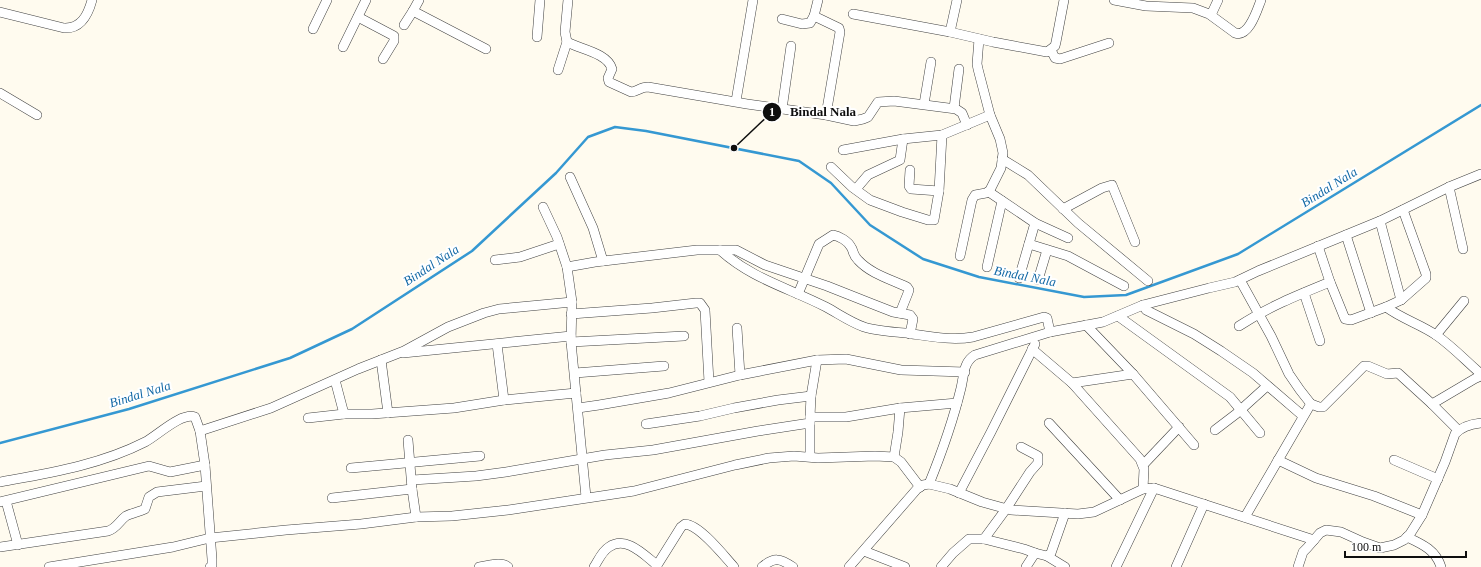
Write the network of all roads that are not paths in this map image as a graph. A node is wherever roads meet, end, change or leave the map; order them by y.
1 (92, 0) edge
2 (327, 0) edge
3 (366, 0) edge
4 (419, 0) edge
5 (540, 0) edge
6 (568, 0) edge
7 (753, 0) edge
8 (818, 0) edge
9 (957, 0) edge
10 (1064, 0) edge
11 (1114, 0) edge
12 (1218, 0) edge
13 (1261, 0) edge
14 (413, 11) junction
15 (0, 12) edge
16 (853, 14) dead end
17 (1211, 15) junction
18 (814, 16) junction
19 (358, 17) junction
20 (782, 19) dead end
21 (404, 25) dead end
22 (313, 29) dead end
23 (950, 32) junction
24 (537, 36) dead end
25 (979, 39) junction
26 (568, 42) junction
27 (1109, 43) dead end
28 (791, 46) dead end
29 (343, 47) dead end
30 (486, 49) dead end
31 (1051, 50) junction
32 (383, 60) dead end
33 (931, 62) dead end
34 (959, 69) dead end
35 (558, 70) dead end
36 (0, 93) edge
37 (736, 101) junction
38 (924, 104) junction
39 (954, 108) junction
40 (782, 109) junction
41 (37, 115) dead end
42 (826, 115) junction
43 (990, 115) junction
44 (967, 125) junction
45 (942, 135) junction
46 (903, 139) junction
47 (843, 150) dead end
48 (1002, 159) junction
49 (831, 167) dead end
50 (910, 170) dead end
51 (1481, 174) edge
52 (570, 177) dead end
53 (1449, 187) junction
54 (856, 189) junction
55 (939, 191) junction
56 (988, 192) junction
57 (1002, 201) junction
58 (543, 207) dead end
59 (1063, 209) junction
60 (1403, 210) junction
61 (1380, 221) junction
62 (1035, 223) junction
63 (1346, 235) junction
64 (1068, 238) dead end
65 (1135, 242) dead end
66 (559, 244) junction
67 (1029, 244) junction
68 (1318, 246) junction
69 (1463, 249) dead end
70 (720, 250) junction
71 (1047, 250) junction
72 (960, 256) dead end
73 (495, 260) dead end
74 (603, 262) junction
75 (567, 267) junction
76 (987, 267) dead end
77 (805, 278) junction
78 (1019, 278) dead end
79 (1038, 280) dead end
80 (1240, 280) junction
81 (1148, 281) dead end
82 (1330, 282) junction
83 (1124, 286) dead end
84 (1304, 293) junction
85 (798, 294) junction
86 (1401, 300) junction
87 (1464, 301) dead end
88 (572, 302) junction
89 (1143, 306) junction
90 (1386, 307) junction
91 (900, 313) junction
92 (1259, 313) junction
93 (1371, 313) junction
94 (571, 314) junction
95 (1118, 316) junction
96 (1086, 325) junction
97 (1239, 326) dead end
98 (737, 328) dead end
99 (1050, 332) junction
100 (910, 334) junction
101 (1436, 335) junction
102 (684, 336) dead end
103 (1039, 336) junction
104 (571, 339) junction
105 (1320, 341) dead end
106 (497, 344) junction
107 (1032, 349) junction
108 (396, 354) junction
109 (381, 360) junction
110 (817, 360) junction
111 (664, 366) dead end
112 (965, 372) junction
113 (575, 373) junction
114 (1133, 374) junction
115 (740, 375) junction
116 (1481, 375) edge
117 (335, 380) junction
118 (709, 382) junction
119 (1072, 383) junction
120 (1267, 386) junction
121 (576, 393) junction
122 (811, 396) junction
123 (504, 400) junction
124 (957, 403) junction
125 (1311, 404) junction
126 (1432, 404) junction
127 (578, 408) junction
128 (900, 408) junction
129 (1241, 409) junction
130 (388, 413) junction
131 (344, 414) junction
132 (1303, 416) junction
133 (308, 418) dead end
134 (810, 420) junction
135 (1049, 423) dead end
136 (1481, 423) edge
137 (646, 424) dead end
138 (1179, 427) junction
139 (1215, 430) dead end
140 (1458, 430) junction
141 (200, 431) junction
142 (1260, 433) dead end
143 (408, 440) dead end
144 (1194, 445) dead end
145 (1021, 447) dead end
146 (480, 456) dead end
147 (810, 456) junction
148 (894, 457) junction
149 (583, 459) junction
150 (1278, 460) junction
151 (1394, 460) dead end
152 (410, 462) junction
153 (1143, 464) junction
154 (205, 465) junction
155 (351, 468) dead end
156 (1438, 479) junction
157 (0, 482) edge
158 (929, 484) junction
159 (412, 485) junction
160 (206, 486) junction
161 (920, 487) junction
162 (1143, 488) junction
163 (1154, 488) junction
164 (959, 493) junction
165 (586, 497) junction
166 (332, 498) dead end
167 (1120, 500) junction
168 (3, 502) edge
169 (1204, 504) junction
170 (1006, 509) junction
171 (1065, 513) junction
172 (1422, 515) junction
173 (1245, 516) junction
174 (416, 517) junction
175 (1407, 537) junction
176 (210, 538) junction
177 (984, 540) junction
178 (1314, 540) junction
179 (18, 545) junction
180 (0, 547) edge
181 (864, 551) junction
182 (1035, 553) junction
183 (1048, 556) junction
184 (86, 564) edge
185 (657, 566) edge
186 (49, 567) edge
187 (210, 567) edge
188 (479, 567) edge
189 (508, 567) edge
190 (594, 567) edge
191 (734, 567) edge
192 (762, 567) edge
193 (793, 567) edge
194 (849, 567) edge
195 (906, 567) edge
196 (941, 567) edge
197 (1026, 567) edge
198 (1065, 567) edge
199 (1116, 567) edge
200 (1176, 567) edge
201 (1298, 567) edge
202 (1441, 567) edge

1 - 15 street
2 - 22 street
3 - 19 street
4 - 14 street
5 - 24 street
6 - 26 street
7 - 37 street
8 - 18 street
9 - 23 street
10 - 31 street
11 - 17 street
12 - 17 street
13 - 17 street
14 - 21 street
14 - 30 street
16 - 23 street
18 - 20 street
18 - 42 street
19 - 29 street
19 - 32 street
23 - 25 street
25 - 31 street
25 - 43 street
26 - 35 street
26 - 37 street
27 - 31 street
28 - 40 street
33 - 38 street
34 - 39 street
36 - 41 street
37 - 40 street
38 - 39 street
38 - 42 street
39 - 44 street
40 - 42 street
43 - 44 street
43 - 48 street
44 - 45 street
45 - 46 street
45 - 55 street
46 - 47 street
46 - 54 street
48 - 56 street
48 - 59 street
49 - 54 street
50 - 55 street
51 - 53 street
52 - 74 street
53 - 60 street
53 - 69 street
54 - 55 street
56 - 57 street
56 - 72 street
57 - 62 street
57 - 76 street
58 - 66 street
59 - 65 street
59 - 81 street
60 - 61 street
60 - 86 street
61 - 63 street
61 - 86 street
62 - 64 street
62 - 67 street
63 - 68 street
63 - 93 street
66 - 73 street
66 - 75 street
67 - 71 street
67 - 78 street
68 - 80 street
68 - 82 street
70 - 74 street
70 - 77 street
70 - 85 street
71 - 79 street
71 - 83 street
74 - 75 street
75 - 88 street
77 - 85 street
77 - 91 street
77 - 91 street
80 - 89 street
80 - 92 street
82 - 84 street
82 - 93 street
84 - 92 street
84 - 105 street
85 - 100 street
86 - 90 street
87 - 101 street
88 - 94 street
88 - 108 street
89 - 95 street
89 - 120 street
90 - 93 street
90 - 101 street
91 - 100 street
92 - 97 street
92 - 125 street
94 - 104 street
94 - 118 street
95 - 96 street
95 - 129 street
96 - 99 street
96 - 114 street
98 - 115 street
99 - 100 street
99 - 103 street
101 - 116 street
102 - 104 street
103 - 107 street
103 - 112 street
104 - 106 street
104 - 113 street
106 - 108 street
106 - 123 street
107 - 119 street
107 - 164 street
108 - 109 street
109 - 117 street
109 - 130 street
110 - 112 street
110 - 115 street
110 - 122 street
111 - 113 street
112 - 124 street
113 - 121 street
114 - 119 street
114 - 138 street
115 - 118 street
116 - 126 street
117 - 131 street
117 - 141 street
118 - 127 street
119 - 153 street
120 - 129 street
120 - 132 street
121 - 123 street
121 - 127 street
122 - 134 street
122 - 137 street
123 - 130 street
124 - 128 street
124 - 158 street
125 - 126 street
125 - 132 street
126 - 140 street
127 - 149 street
128 - 134 street
128 - 148 street
129 - 139 street
129 - 142 street
130 - 131 street
131 - 133 street
132 - 150 street
134 - 147 street
134 - 149 street
135 - 167 street
136 - 140 street
138 - 144 street
138 - 153 street
140 - 156 street
141 - 154 street
141 - 157 street
143 - 152 street
145 - 170 street
146 - 152 street
147 - 148 street
147 - 165 street
148 - 161 street
149 - 159 street
149 - 165 street
150 - 172 street
150 - 173 street
151 - 156 street
152 - 155 street
152 - 159 street
153 - 162 street
154 - 160 street
154 - 168 street
156 - 172 street
158 - 161 street
158 - 164 street
159 - 166 street
159 - 174 street
160 - 176 street
160 - 179 street
161 - 181 street
162 - 163 street
162 - 167 street
163 - 169 street
163 - 199 street
164 - 170 street
165 - 174 street
167 - 171 street
168 - 179 street
169 - 173 street
169 - 200 street
170 - 171 street
170 - 177 street
171 - 183 street
172 - 175 street
173 - 178 street
174 - 176 street
175 - 178 street
175 - 202 street
176 - 184 street
176 - 187 street
177 - 182 street
177 - 196 street
178 - 201 street
179 - 180 street
181 - 194 street
181 - 195 street
182 - 183 street
182 - 197 street
183 - 198 street
184 - 186 street
185 - 190 street
185 - 191 street
188 - 189 street
192 - 193 street

